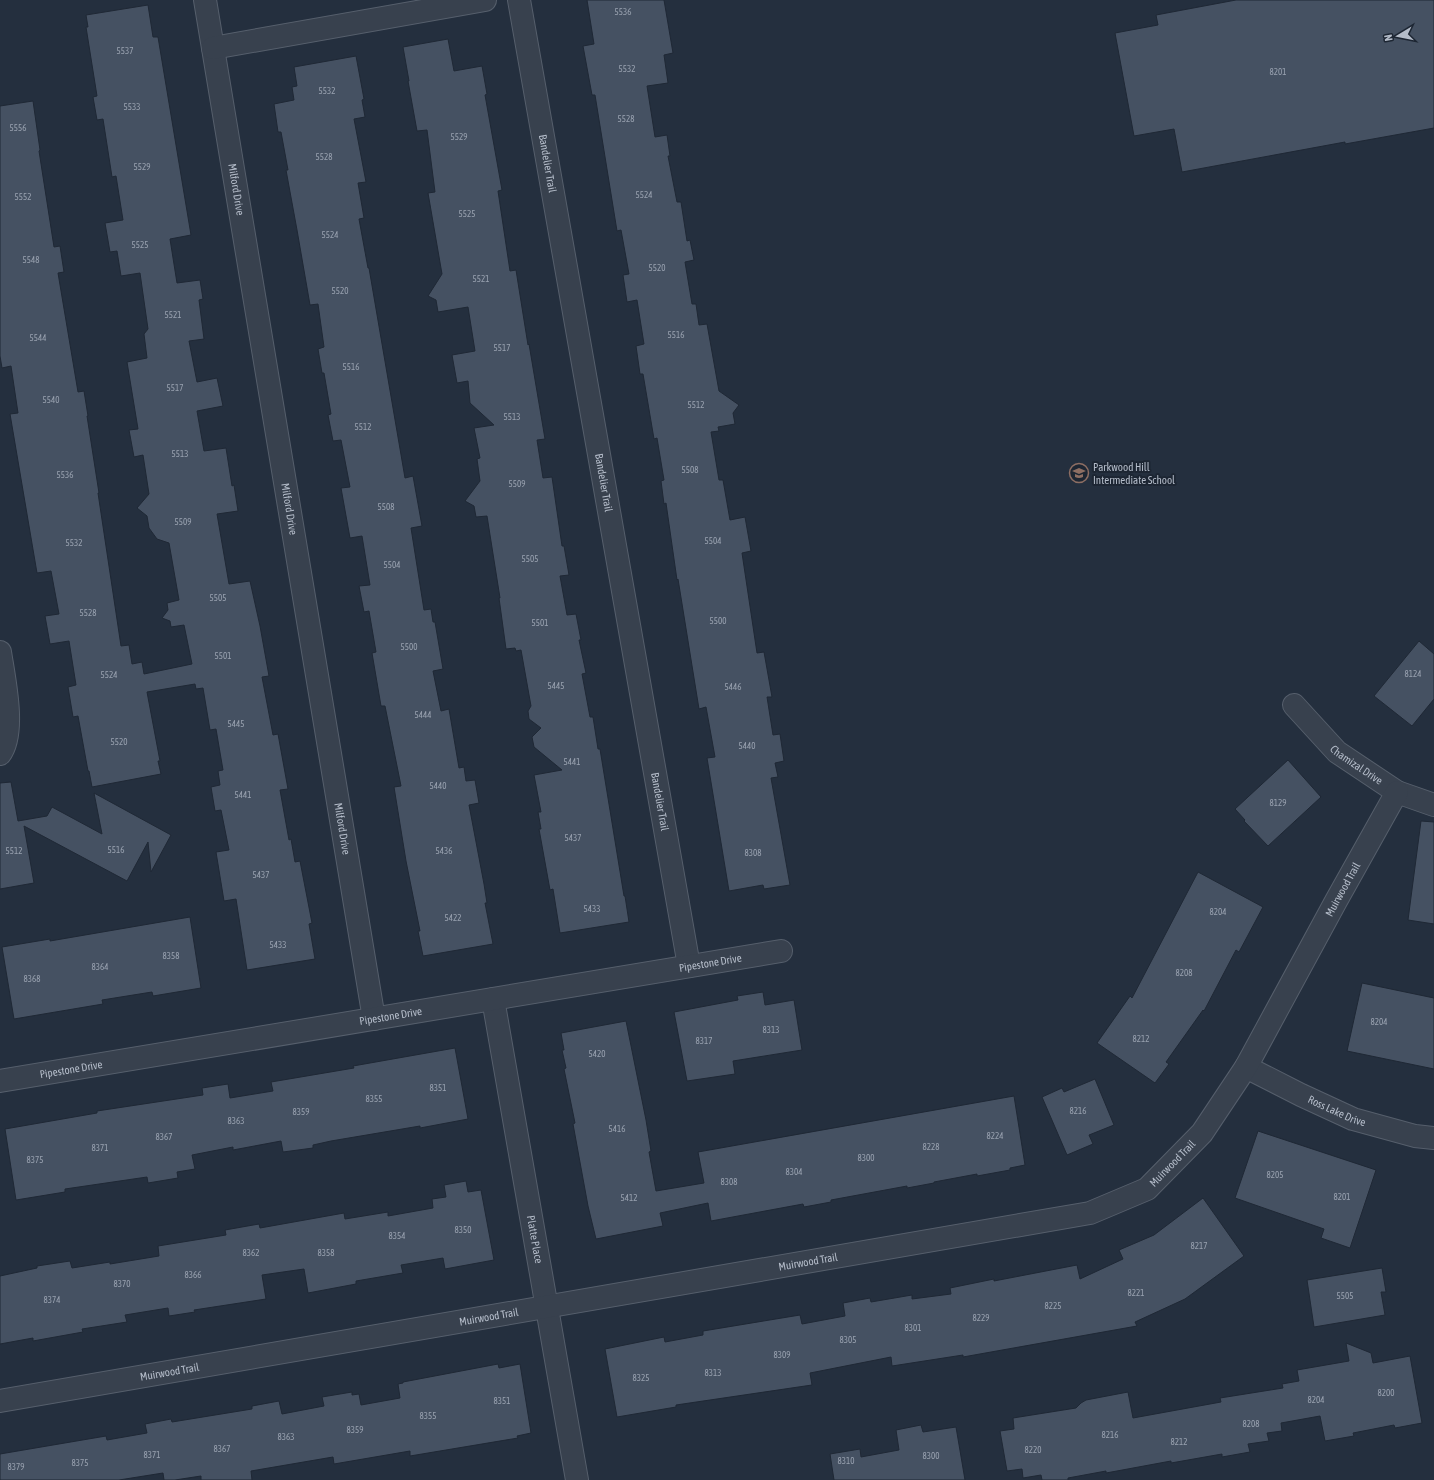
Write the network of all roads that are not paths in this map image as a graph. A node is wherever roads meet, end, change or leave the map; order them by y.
1 (205, 0) edge
2 (485, 0) edge
3 (519, 0) edge
4 (213, 48) junction
5 (0, 652) edge
6 (1294, 705) dead end
7 (0, 754) edge
8 (1397, 792) junction
9 (1434, 805) edge
10 (781, 951) dead end
11 (689, 966) junction
12 (493, 999) junction
13 (374, 1019) junction
14 (1246, 1067) junction
15 (0, 1081) edge
16 (1434, 1138) edge
17 (546, 1306) junction
18 (0, 1401) edge
19 (577, 1480) edge

1 - 4 street, Milford Drive
2 - 4 street
3 - 11 street, Bandelier Trail
4 - 13 street, Milford Drive
5 - 7 street
6 - 8 street, Chamizal Drive
8 - 9 street, Chamizal Drive
8 - 14 street, Muirwood Trail
10 - 11 street, Pipestone Drive
11 - 12 street, Pipestone Drive
12 - 13 street, Pipestone Drive
12 - 17 street, Platte Place
13 - 15 street, Pipestone Drive
14 - 16 street, Ross Lake Drive
14 - 17 street, Muirwood Trail
17 - 18 street, Muirwood Trail
17 - 19 street, Platte Place

